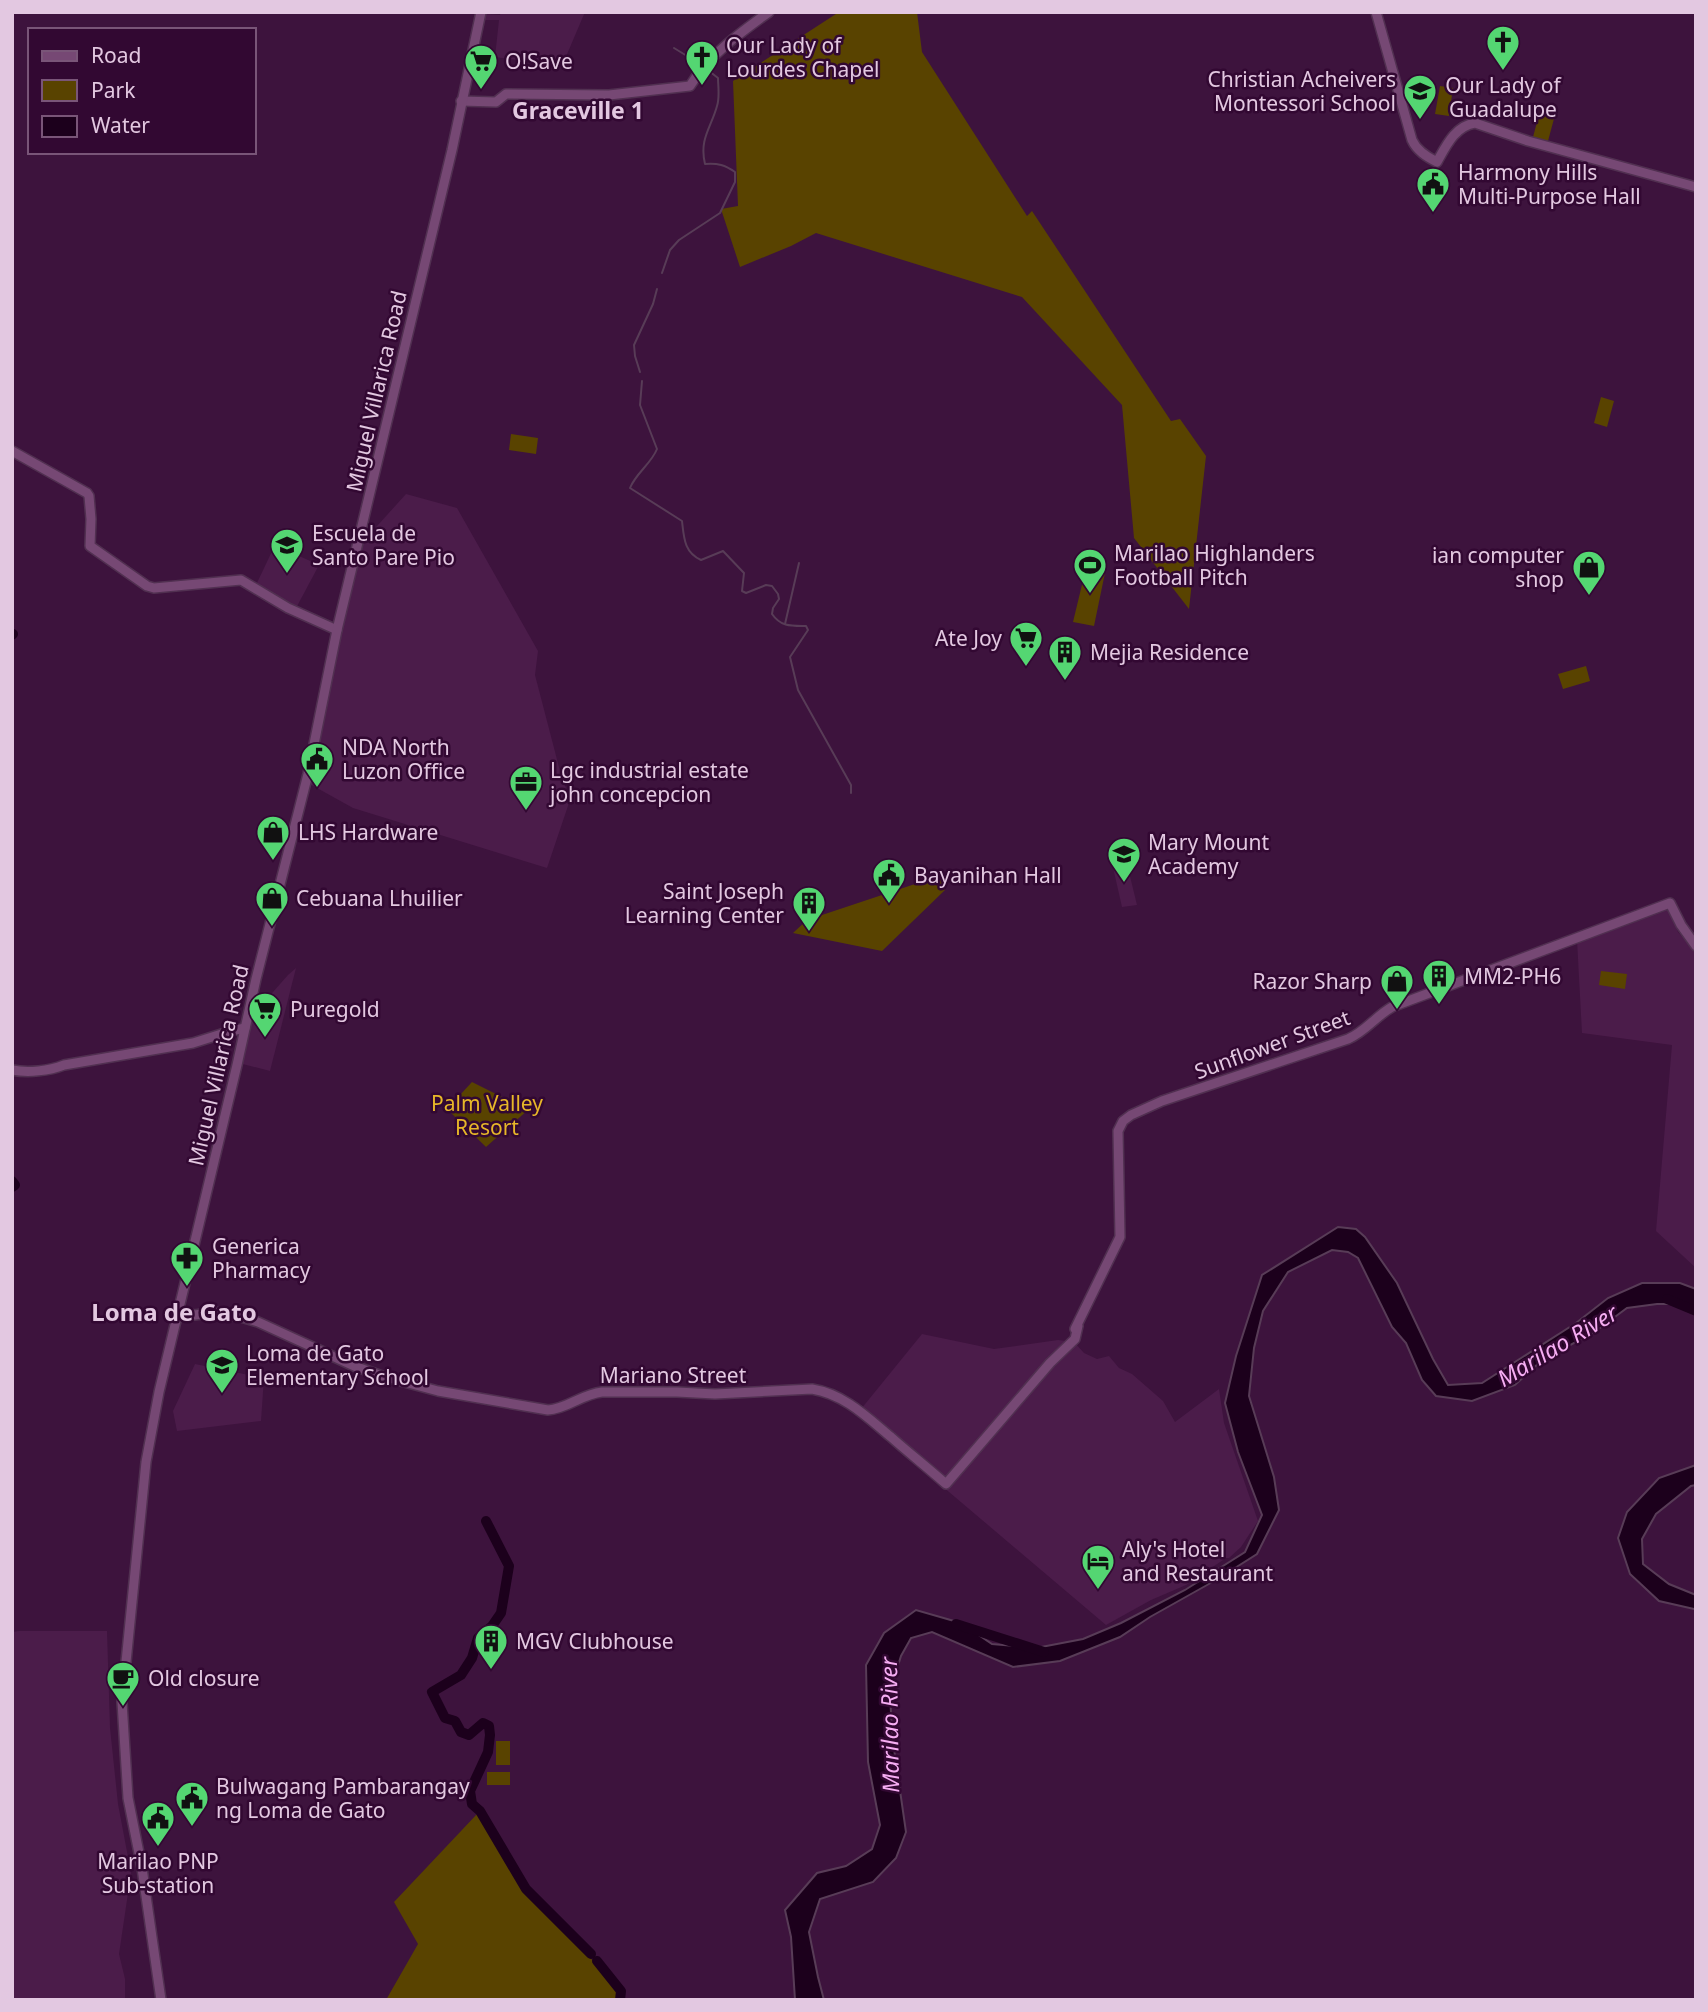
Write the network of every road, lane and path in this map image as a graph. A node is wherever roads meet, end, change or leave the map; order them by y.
1 (481, 12) edge
2 (769, 12) edge
3 (1376, 12) edge
4 (461, 101) junction
5 (1696, 187) edge
6 (12, 451) edge
7 (337, 630) junction
8 (1696, 946) edge
9 (245, 1028) junction
10 (12, 1070) edge
11 (178, 1313) junction
12 (946, 1484) joint
13 (161, 2000) edge

1 - 4 main road, Miguel Villarica Road
2 - 4 main road
3 - 5 main road
4 - 7 main road, Miguel Villarica Road
6 - 7 main road
7 - 9 main road, Miguel Villarica Road
8 - 12 main road, Sunflower Street
9 - 10 main road
9 - 11 main road, Miguel Villarica Road
11 - 12 main road, Mariano Street
11 - 13 main road, Miguel Villarica Road

